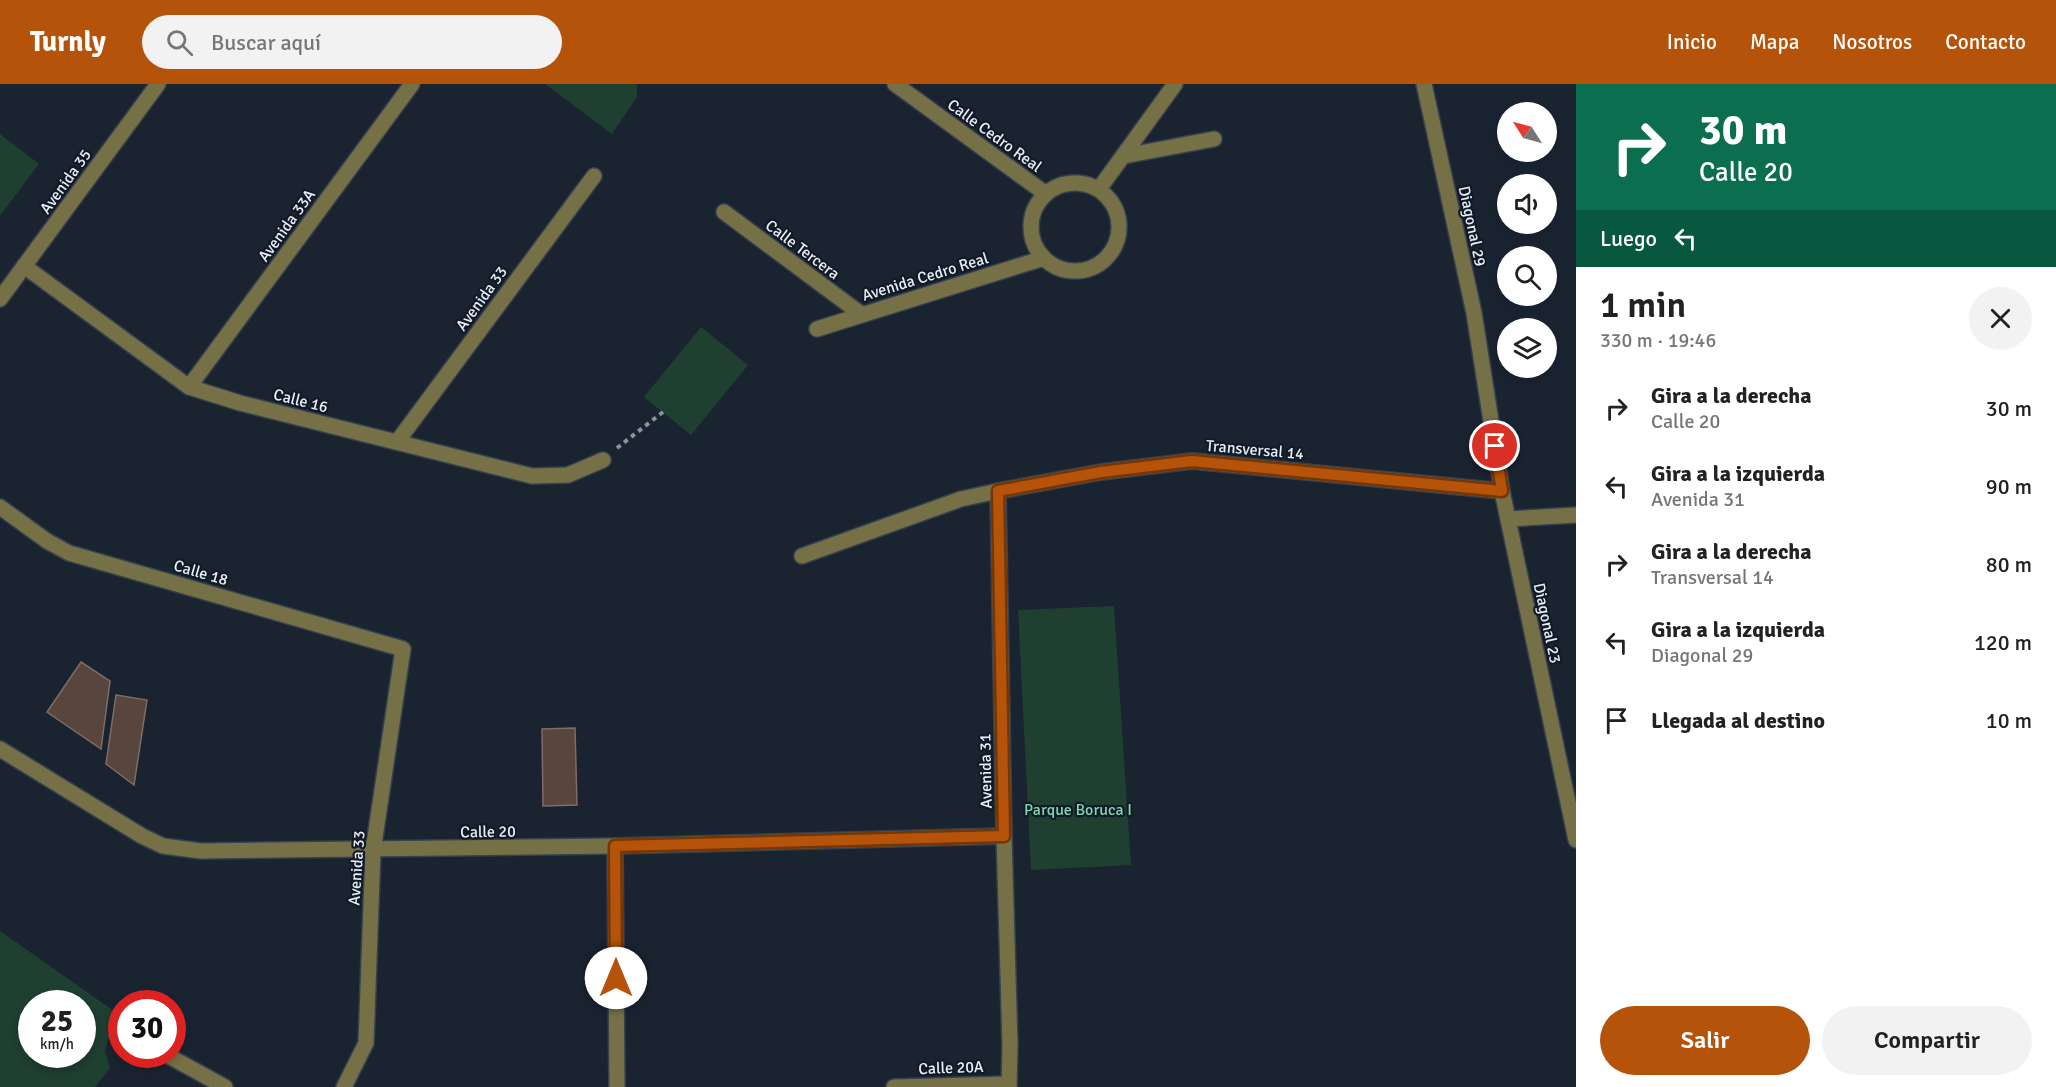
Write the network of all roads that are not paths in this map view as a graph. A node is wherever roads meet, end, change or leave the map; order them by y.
1 (158, 84) edge
2 (412, 84) edge
3 (895, 84) edge
4 (1175, 84) edge
5 (1424, 84) edge
6 (916, 90) edge
7 (1214, 139) dead end
8 (1124, 156) junction
9 (594, 176) dead end
10 (1099, 189) junction
11 (1046, 194) junction
12 (724, 212) dead end
13 (1044, 258) junction
14 (24, 267) junction
15 (0, 299) edge
16 (861, 314) junction
17 (817, 329) dead end
18 (189, 387) junction
19 (398, 442) junction
20 (603, 460) road end
21 (998, 491) junction
22 (1502, 491) junction
23 (0, 507) edge
24 (1576, 515) edge
25 (1508, 519) junction
26 (801, 556) dead end
27 (403, 649) joint
28 (0, 749) edge
29 (1004, 836) junction
30 (1576, 840) edge
31 (615, 846) junction
32 (373, 851) junction
33 (186, 1066) edge
34 (1009, 1085) edge
35 (225, 1087) edge
36 (344, 1087) edge
37 (617, 1087) edge
38 (894, 1087) edge

1 - 14 street, Avenida 35
2 - 18 street, Avenida 33A
3 - 6 street, Calle Cedro Real
4 - 8 street
5 - 22 street, Diagonal 29
6 - 11 street, Calle Cedro Real
7 - 8 street
8 - 10 street
9 - 19 street, Avenida 33
10 - 11 street
10 - 13 street
11 - 13 street
12 - 16 street, Calle Tercera
13 - 16 street, Avenida Cedro Real
14 - 15 street, Avenida 35
14 - 18 street, Calle 16
16 - 17 street, Avenida Cedro Real
18 - 19 street, Calle 16
19 - 20 street, Calle 16
21 - 22 street, Transversal 14
21 - 26 street, Transversal 14
21 - 29 street, Avenida 31
22 - 25 street, Diagonal 29
23 - 27 street, Calle 18
24 - 25 street
25 - 30 street, Diagonal 23
27 - 32 street, Avenida 33
28 - 32 street, Calle 20
29 - 31 street, Calle 20
29 - 34 street, Avenida 31
31 - 32 street, Calle 20
31 - 37 street
32 - 36 street, Avenida 33
33 - 35 street
34 - 38 street, Calle 20A

